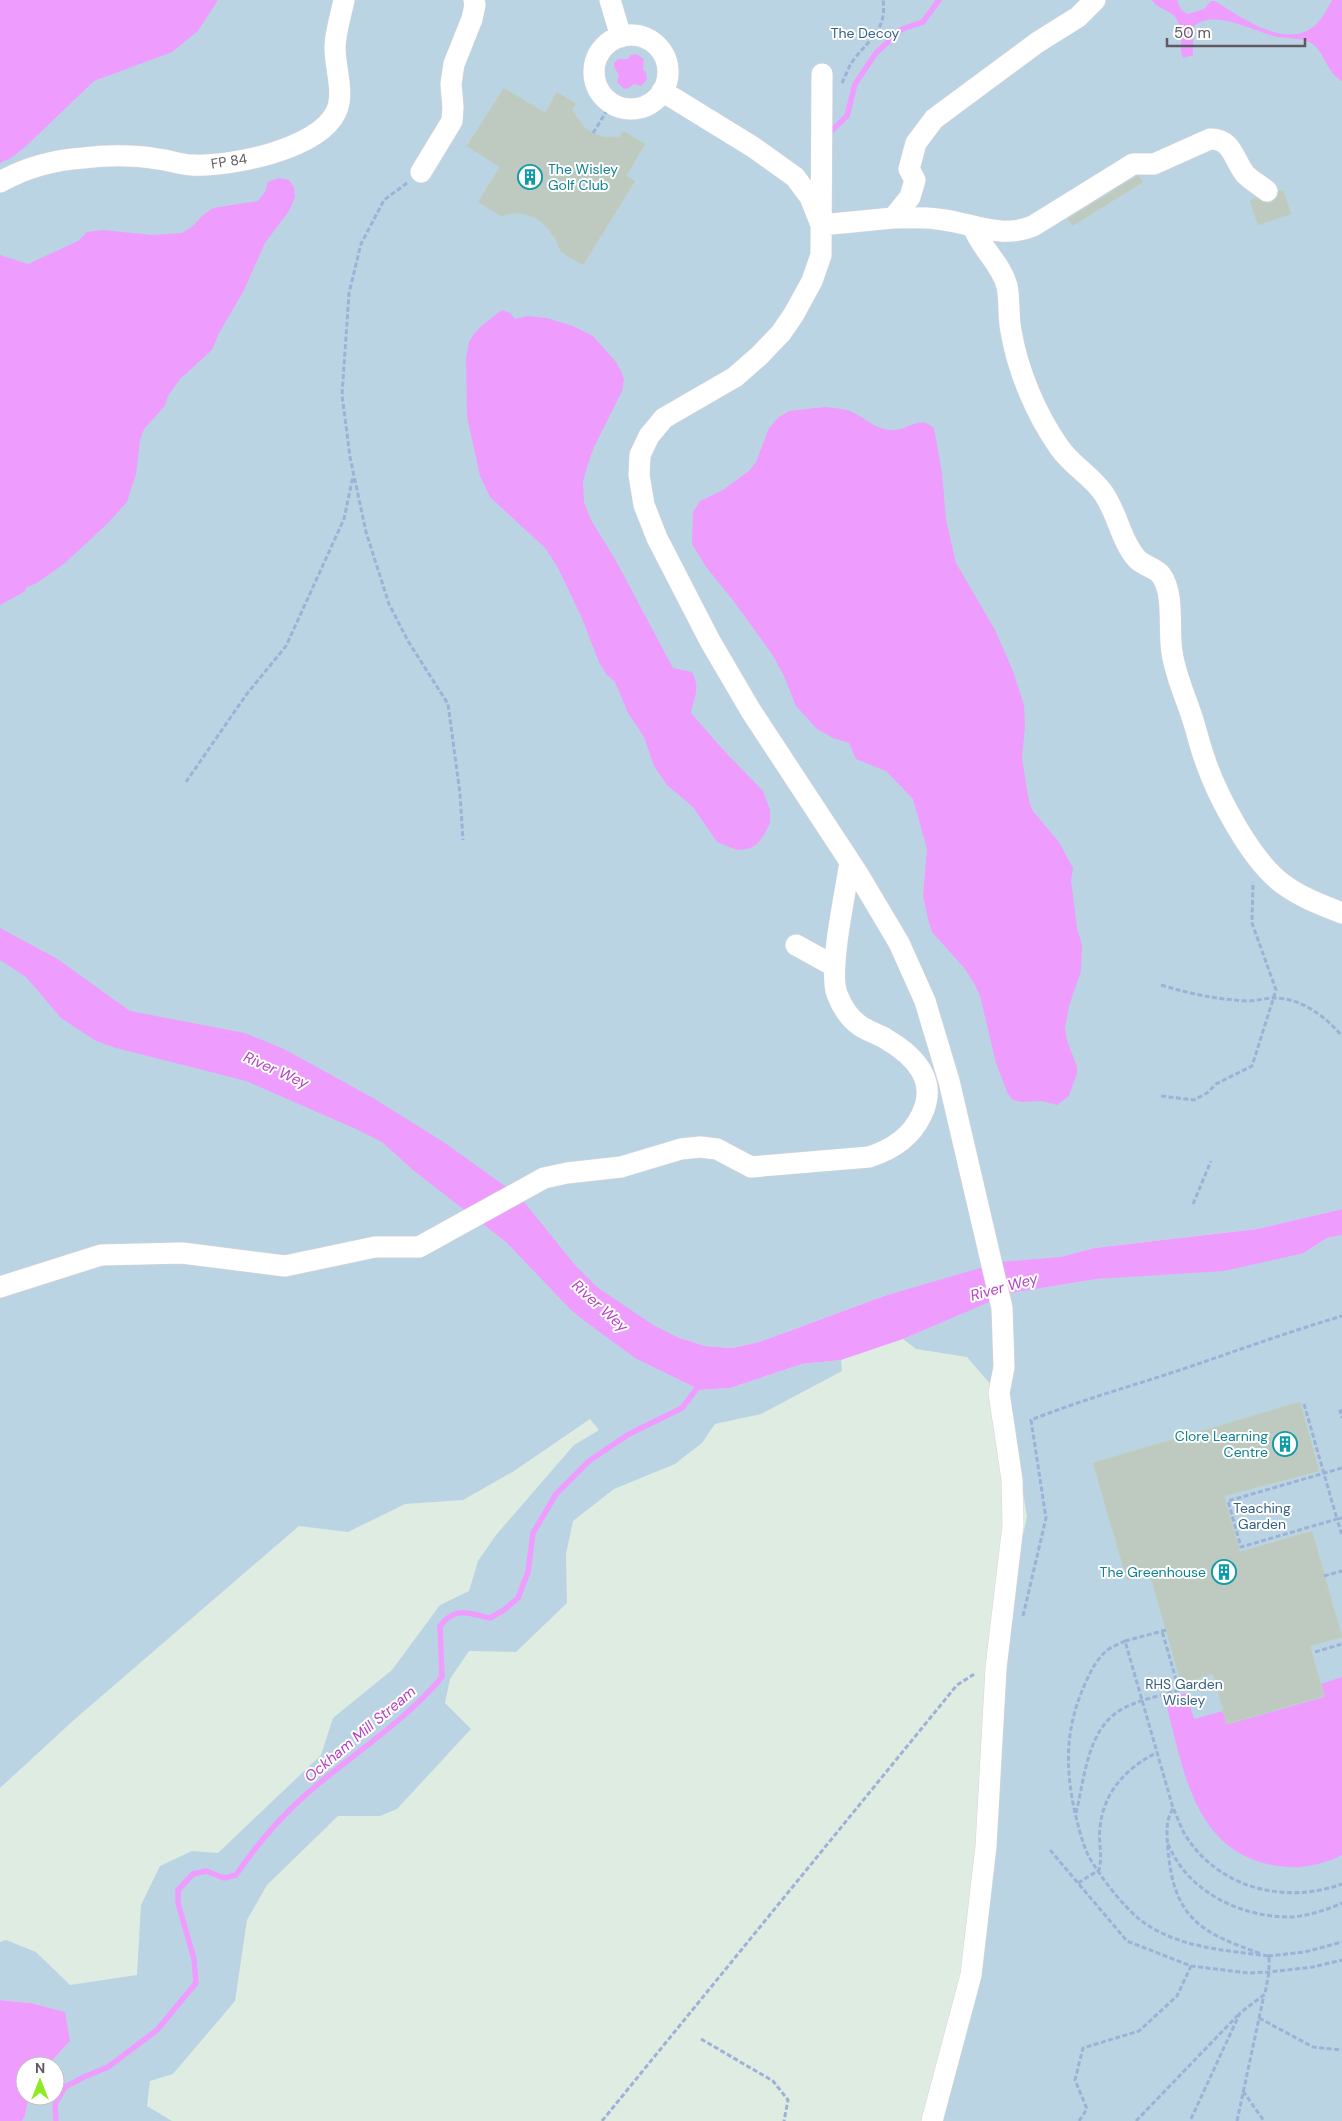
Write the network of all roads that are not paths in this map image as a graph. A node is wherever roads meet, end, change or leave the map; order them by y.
1 (344, 0) edge
2 (474, 0) edge
3 (610, 0) edge
4 (1095, 0) edge
5 (621, 37) junction
6 (822, 74) dead end
7 (662, 91) junction
8 (422, 172) road end
9 (0, 182) edge
10 (1267, 191) dead end
11 (893, 218) junction
12 (822, 225) junction
13 (973, 226) junction
14 (850, 862) junction
15 (1342, 913) edge
16 (796, 945) dead end
17 (834, 966) junction
18 (0, 1287) edge
19 (932, 2121) edge

1 - 9 lane, FP 84
2 - 8 lane
3 - 5 lane
4 - 11 lane
5 - 7 lane
5 - 7 lane
6 - 12 lane
7 - 12 lane
10 - 13 lane
11 - 12 lane
11 - 13 lane
12 - 14 lane
13 - 15 lane
14 - 17 lane
14 - 19 lane
16 - 17 lane
17 - 18 lane

